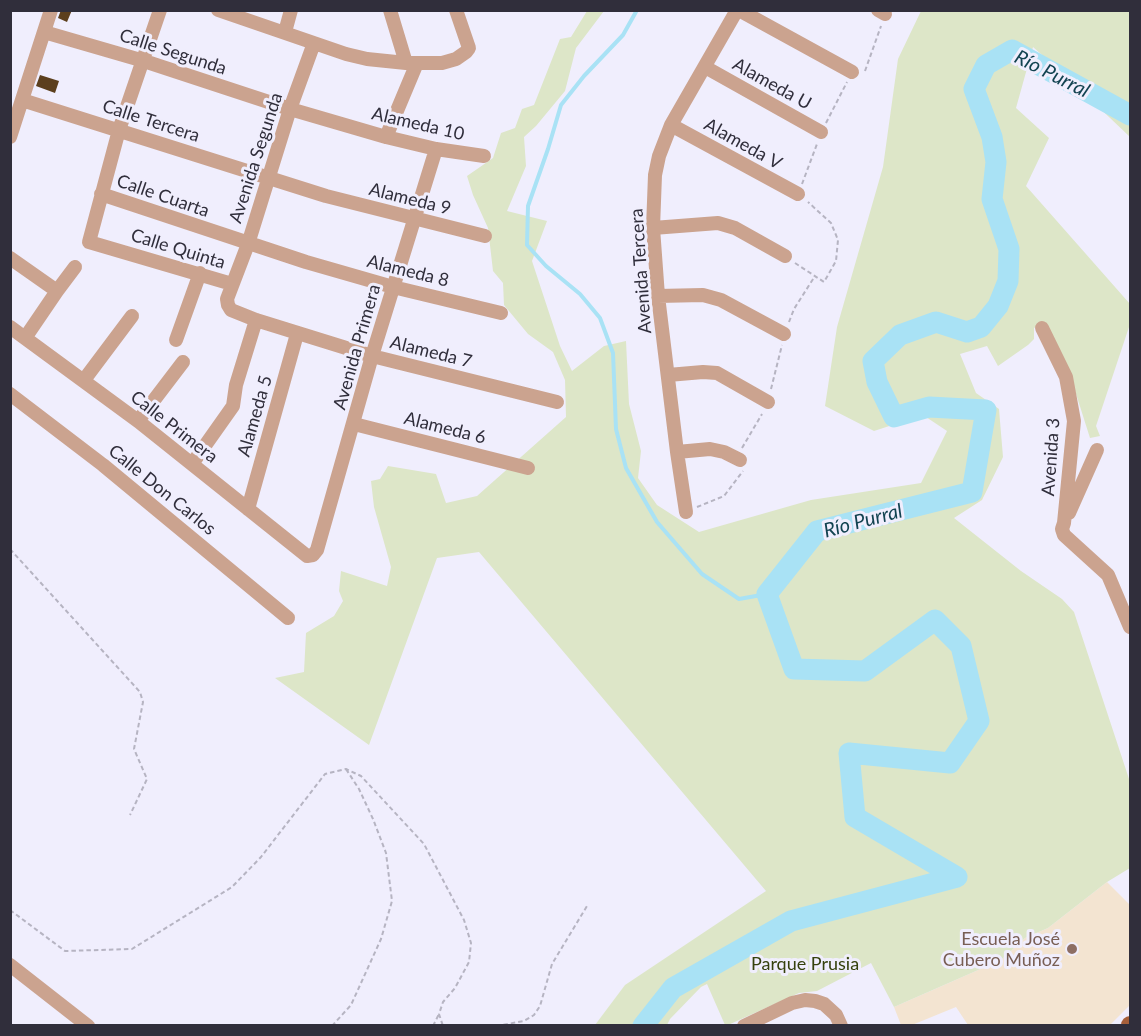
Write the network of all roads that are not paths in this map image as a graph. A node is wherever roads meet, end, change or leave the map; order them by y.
1 (51, 10) edge
2 (160, 10) edge
3 (218, 10) edge
4 (291, 10) edge
5 (390, 10) edge
6 (456, 10) edge
7 (738, 10) edge
8 (44, 32) junction
9 (285, 32) junction
10 (315, 43) junction
11 (144, 61) junction
12 (411, 63) junction
13 (705, 68) junction
14 (852, 72) road end
15 (22, 100) junction
16 (290, 109) junction
17 (345, 125) joint
18 (671, 125) junction
19 (119, 130) junction
20 (821, 132) road end
21 (10, 137) edge
22 (386, 137) junction
23 (436, 149) junction
24 (484, 156) dead end
25 (268, 178) junction
26 (101, 194) junction
27 (798, 194) road end
28 (326, 196) joint
29 (414, 219) junction
30 (653, 228) junction
31 (485, 236) dead end
32 (248, 244) junction
33 (785, 256) road end
34 (10, 258) edge
35 (306, 262) joint
36 (75, 267) dead end
37 (200, 273) junction
38 (232, 284) junction
39 (393, 287) junction
40 (57, 291) junction
41 (658, 296) junction
42 (501, 313) dead end
43 (132, 316) dead end
44 (256, 320) junction
45 (10, 327) edge
46 (1042, 328) dead end
47 (297, 334) junction
48 (784, 334) dead end
49 (25, 338) junction
50 (176, 340) dead end
51 (372, 356) junction
52 (183, 362) dead end
53 (668, 375) junction
54 (84, 380) junction
55 (10, 394) edge
56 (557, 402) dead end
57 (768, 402) dead end
58 (138, 421) junction
59 (354, 424) junction
60 (1097, 450) dead end
61 (677, 452) junction
62 (740, 460) dead end
63 (192, 464) junction
64 (528, 468) dead end
65 (248, 509) junction
66 (686, 512) dead end
67 (1065, 523) junction
68 (313, 555) joint
69 (288, 618) dead end
70 (1131, 627) edge
71 (10, 965) edge
72 (750, 1024) edge
73 (88, 1026) edge
74 (841, 1026) edge

1 - 8 street
2 - 11 street
3 - 9 street
4 - 9 street
5 - 12 street
6 - 12 street
7 - 13 street, Avenida Tercera
7 - 14 street
8 - 11 street, Calle Segunda
8 - 15 street
9 - 10 street
10 - 12 street
10 - 16 street, Avenida Segunda
11 - 16 street, Calle Segunda
11 - 19 street
12 - 22 street
13 - 18 street, Avenida Tercera
13 - 20 street, Alameda U
15 - 19 street, Calle Tercera
15 - 21 street
16 - 17 street, Calle Segunda
16 - 25 street, Avenida Segunda
17 - 22 street, Alameda 10
18 - 27 street, Alameda V
18 - 30 street, Avenida Tercera
19 - 25 street, Calle Tercera
19 - 26 street
22 - 23 street, Alameda 10
23 - 24 street, Alameda 10
23 - 29 street, Avenida Primera
25 - 28 street, Calle Tercera
25 - 32 street, Avenida Segunda
26 - 32 street, Calle Cuarta
26 - 37 street, Calle Quinta
28 - 29 street, Alameda 9
29 - 31 street, Alameda 9
29 - 39 street, Avenida Primera
30 - 33 street
30 - 41 street, Avenida Tercera
32 - 35 street, Calle Cuarta
32 - 38 street, Avenida Segunda
34 - 40 street
35 - 39 street, Alameda 8
36 - 40 street
37 - 38 street, Calle Quinta
37 - 50 street
38 - 44 street, Calle Quinta
39 - 42 street, Alameda 8
39 - 51 street, Avenida Primera
40 - 49 street
41 - 48 street
41 - 53 street, Avenida Tercera
43 - 54 street
44 - 47 street, Calle Quinta
44 - 63 street
45 - 49 street, Calle Primera
46 - 67 street, Avenida 3
47 - 51 street, Alameda 7
47 - 65 street, Alameda 5
49 - 54 street, Calle Primera
51 - 56 street, Alameda 7
51 - 59 street, Avenida Primera
52 - 58 street
53 - 57 street
53 - 61 street, Avenida Tercera
54 - 58 street, Calle Primera
55 - 69 street, Calle Don Carlos
58 - 63 street, Calle Primera
59 - 64 street, Alameda 6
59 - 68 street, Avenida Primera
60 - 67 street
61 - 62 street
61 - 66 street, Avenida Tercera
63 - 65 street, Calle Primera
65 - 68 street, Calle Primera
67 - 70 street
71 - 73 street
72 - 74 street

